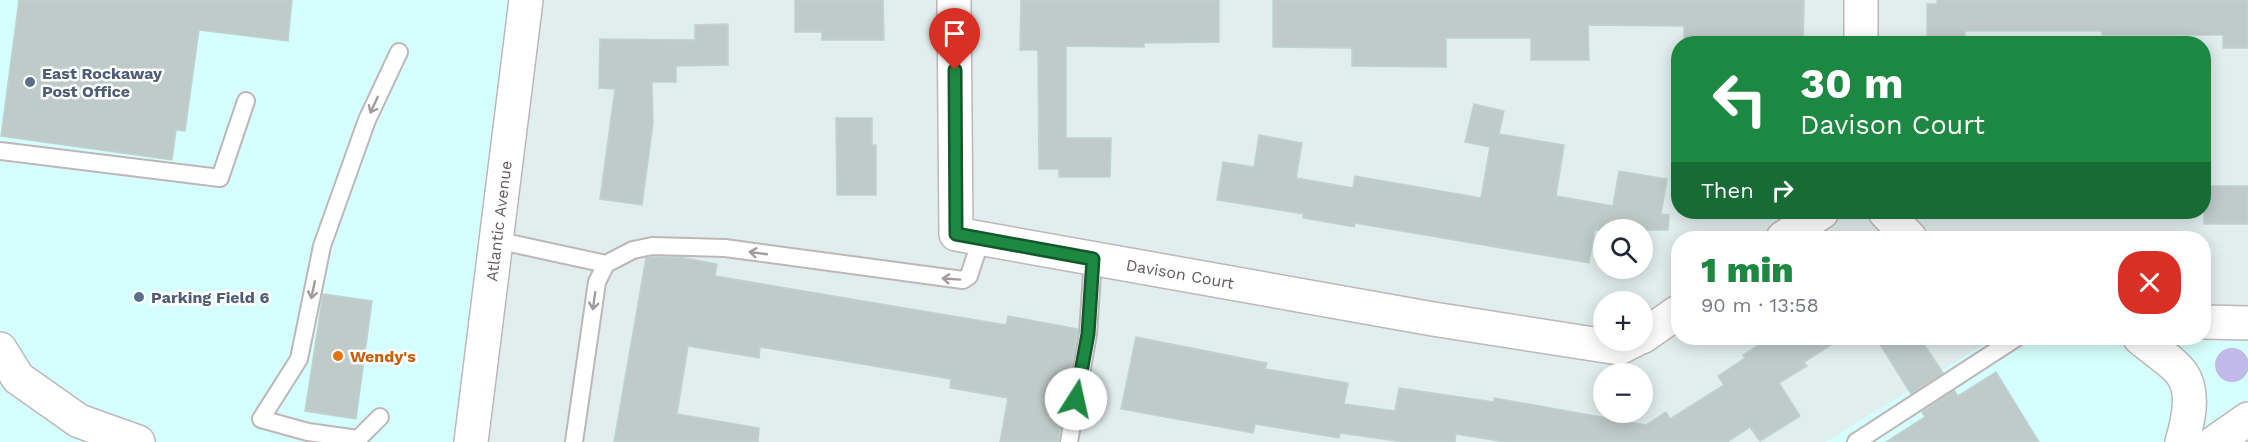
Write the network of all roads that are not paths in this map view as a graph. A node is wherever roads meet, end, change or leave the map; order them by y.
1 (526, 0) edge
2 (954, 0) edge
3 (1861, 0) edge
4 (1861, 36) edge
5 (399, 52) dead end
6 (246, 101) dead end
7 (0, 151) edge
8 (1812, 219) edge
9 (1892, 219) edge
10 (1794, 231) edge
11 (1903, 231) edge
12 (981, 239) junction
13 (496, 240) junction
14 (1093, 259) junction
15 (606, 264) junction
16 (1671, 317) edge
17 (2211, 322) edge
18 (2248, 324) edge
19 (1653, 329) edge
20 (1593, 344) edge
21 (2005, 345) edge
22 (2148, 345) edge
23 (0, 349) edge
24 (380, 417) dead end
25 (2248, 419) edge
26 (138, 442) edge
27 (471, 442) edge
28 (574, 442) edge
29 (1069, 442) edge
30 (1856, 442) edge
31 (2182, 442) edge
32 (2215, 442) edge

1 - 13 street, Atlantic Avenue
2 - 12 street, Davison Court
3 - 4 street
5 -> 24 lane
6 - 7 lane
8 - 10 street
9 - 11 street
12 - 14 street, Davison Court
12 -> 15 lane
13 - 15 lane
13 - 27 street, Atlantic Avenue
14 - 20 street, Davison Court
14 - 29 lane
15 -> 28 lane
16 - 19 street
17 - 18 street
21 - 30 lane
22 - 31 street
23 - 26 street
25 - 32 street

